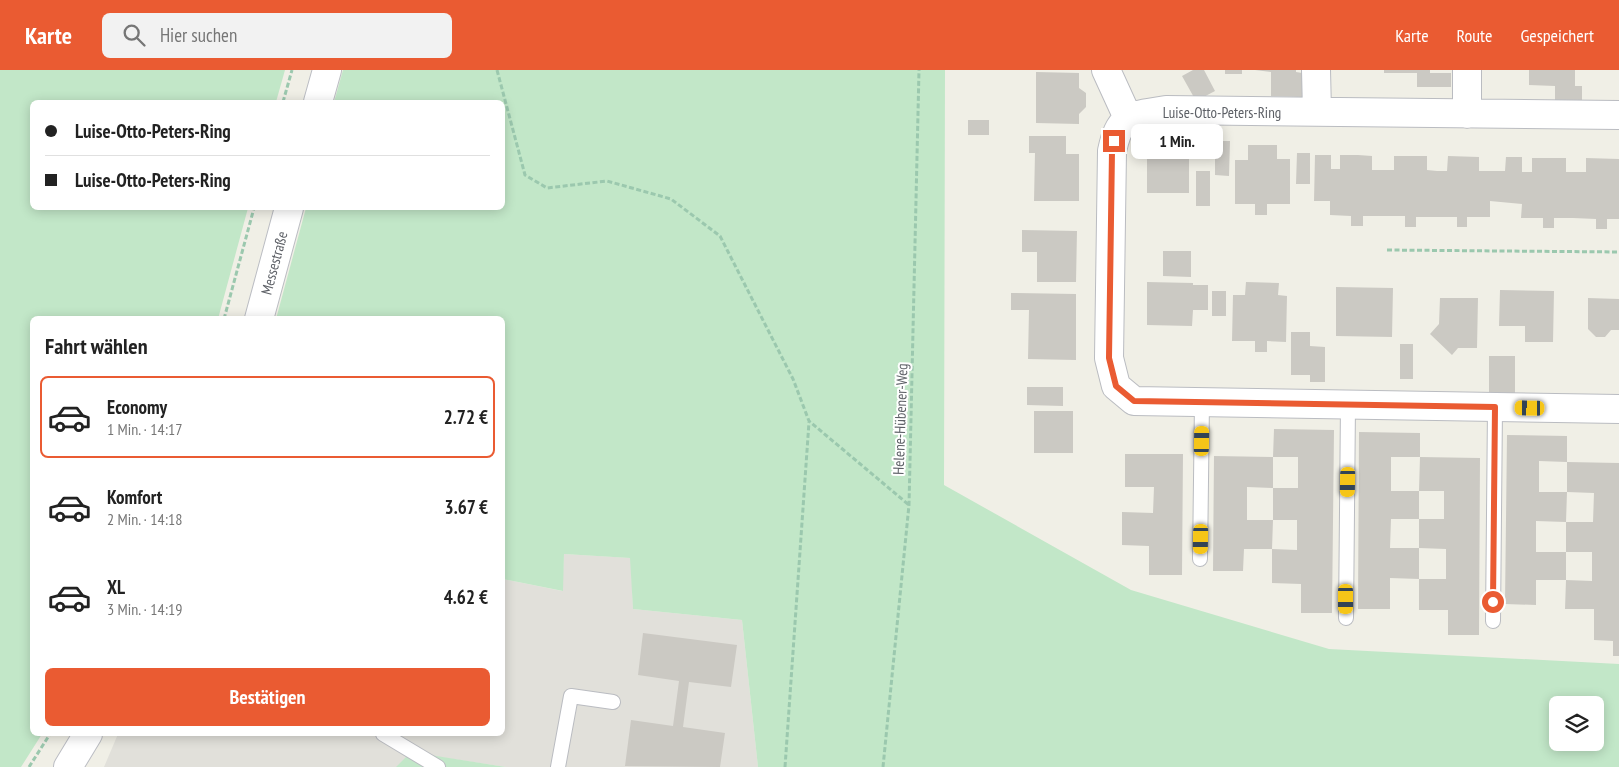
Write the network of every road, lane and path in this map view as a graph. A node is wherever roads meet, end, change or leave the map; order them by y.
1 (292, 70) edge
2 (327, 70) edge
3 (497, 70) edge
4 (919, 70) edge
5 (1106, 70) edge
6 (1316, 70) edge
7 (1467, 70) edge
8 (284, 100) edge
9 (319, 100) edge
10 (505, 100) edge
11 (505, 100) edge
12 (1317, 111) junction
13 (1467, 114) junction
14 (1619, 114) edge
15 (1128, 118) junction
16 (253, 210) edge
17 (288, 210) edge
18 (1387, 250) dead end
19 (1619, 252) edge
20 (225, 316) edge
21 (260, 316) edge
22 (1202, 402) junction
23 (1348, 404) junction
24 (1495, 407) junction
25 (1619, 409) edge
26 (809, 421) junction
27 (909, 505) junction
28 (1200, 559) dead end
29 (1346, 618) dead end
30 (1493, 621) dead end
31 (613, 702) dead end
32 (49, 736) edge
33 (87, 736) edge
34 (386, 736) edge
35 (29, 767) edge
36 (68, 767) edge
37 (438, 767) edge
38 (558, 767) edge
39 (785, 767) edge
40 (883, 767) edge

1 - 8 path
2 - 9 street
3 - 10 path
4 - 27 path, Helene-Hübener-Weg
5 - 15 street
6 - 12 street
7 - 13 street
11 - 26 path
12 - 13 street, Luise-Otto-Peters-Ring
12 - 15 street, Luise-Otto-Peters-Ring
13 - 14 street, Luise-Otto-Peters-Ring
15 - 22 street
16 - 20 path
17 - 21 street, Messestraße
18 - 19 path
22 - 23 street
22 - 28 lane
23 - 24 street
23 - 29 lane
24 - 25 street
24 - 30 lane
26 - 27 path
26 - 39 path
27 - 40 path, Helene-Hübener-Weg
31 - 38 lane
32 - 35 path
33 - 36 street
34 - 37 lane

